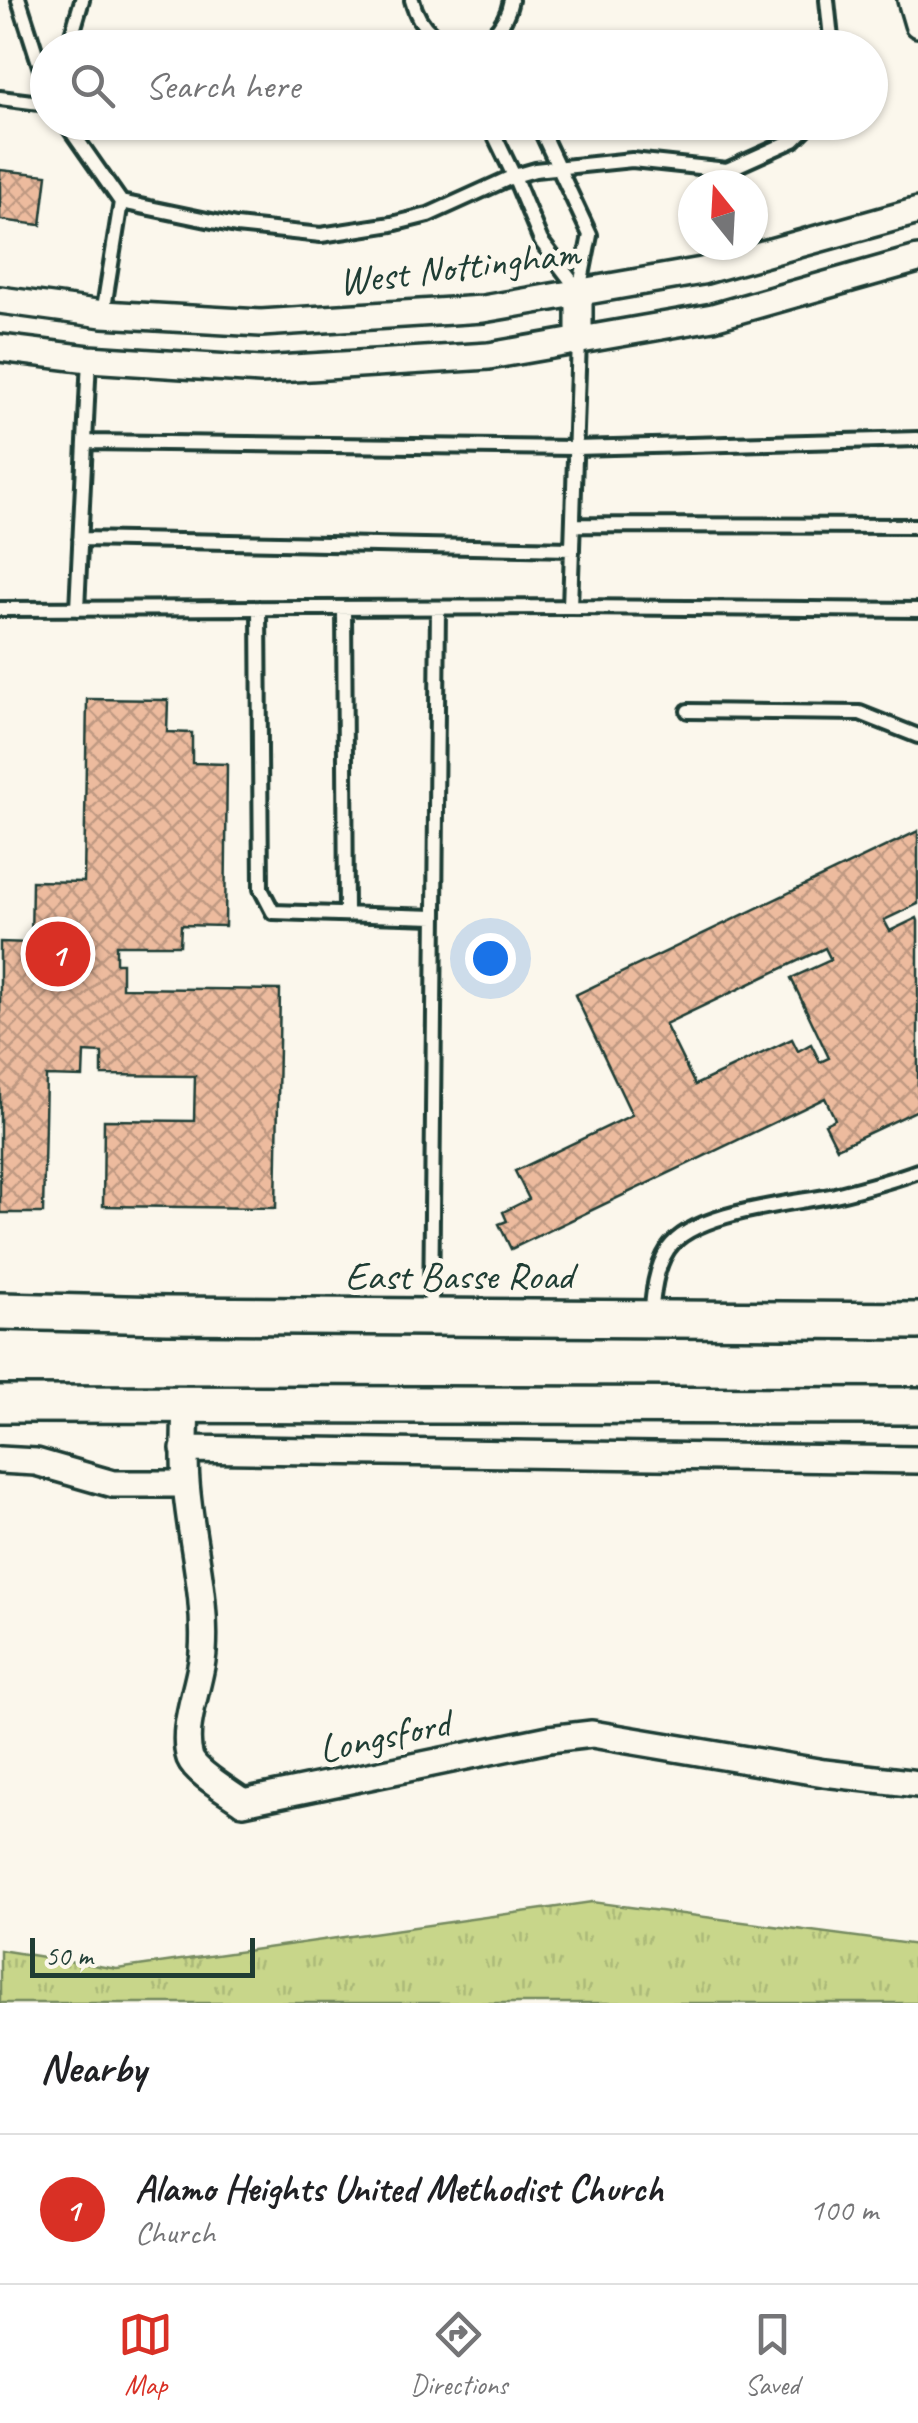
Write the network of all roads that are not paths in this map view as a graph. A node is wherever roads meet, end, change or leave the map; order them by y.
1 (19, 0) edge
2 (82, 0) edge
3 (412, 0) edge
4 (511, 0) edge
5 (827, 0) edge
6 (911, 0) edge
7 (918, 24) edge
8 (73, 30) edge
9 (426, 30) edge
10 (497, 30) edge
11 (830, 30) edge
12 (30, 35) edge
13 (0, 98) edge
14 (30, 102) edge
15 (77, 140) edge
16 (497, 140) edge
17 (545, 140) edge
18 (794, 140) edge
19 (557, 167) junction
20 (514, 176) junction
21 (121, 202) junction
22 (918, 211) edge
23 (918, 260) edge
24 (579, 290) junction
25 (0, 300) edge
26 (103, 314) junction
27 (579, 340) junction
28 (0, 348) edge
29 (89, 359) junction
30 (918, 439) edge
31 (85, 442) junction
32 (575, 448) junction
33 (573, 525) junction
34 (918, 526) edge
35 (80, 539) junction
36 (572, 549) junction
37 (570, 607) junction
38 (258, 608) junction
39 (344, 608) junction
40 (438, 608) junction
41 (77, 609) junction
42 (0, 610) edge
43 (918, 610) edge
44 (688, 710) dead end
45 (918, 736) edge
46 (346, 914) junction
47 (435, 917) junction
48 (918, 1171) edge
49 (0, 1311) edge
50 (431, 1318) junction
51 (651, 1319) junction
52 (918, 1321) edge
53 (0, 1404) edge
54 (186, 1404) junction
55 (918, 1406) edge
56 (184, 1449) junction
57 (0, 1460) edge
58 (918, 1460) edge
59 (186, 1484) junction
60 (918, 1784) edge

1 - 12 lane
2 - 8 lane
3 - 9 lane
4 - 10 lane
5 - 11 lane
6 - 7 street
13 - 14 lane
15 - 21 lane
16 - 20 lane
17 - 19 lane
18 - 19 lane
19 - 20 lane
19 - 24 lane
20 - 21 lane
20 - 24 lane
21 - 26 lane
22 - 24 street, West Nottingham
23 - 27 street
24 - 26 street, West Nottingham
24 - 27 street
25 - 26 street, West Nottingham
26 - 29 street
27 - 29 street
27 - 32 lane
28 - 29 street
29 - 31 lane
30 - 32 lane
31 - 32 lane
31 - 35 lane
32 - 33 lane
33 - 34 lane
33 - 36 lane
35 - 36 lane
35 - 41 lane
36 - 37 lane
37 - 40 lane
37 - 43 lane
38 - 39 lane
38 - 41 lane
38 - 46 lane
39 - 40 lane
39 - 46 lane
40 - 47 lane
41 - 42 lane
44 - 45 lane
46 - 47 lane
47 - 50 lane
48 - 51 lane
49 - 50 main road, East Basse Road
50 - 51 main road, East Basse Road
51 - 52 main road, East Basse Road
53 - 54 main road
54 - 55 main road
54 - 56 street, Longsford
56 - 58 street
56 - 59 street, Longsford
57 - 59 street
59 - 60 street, Longsford

